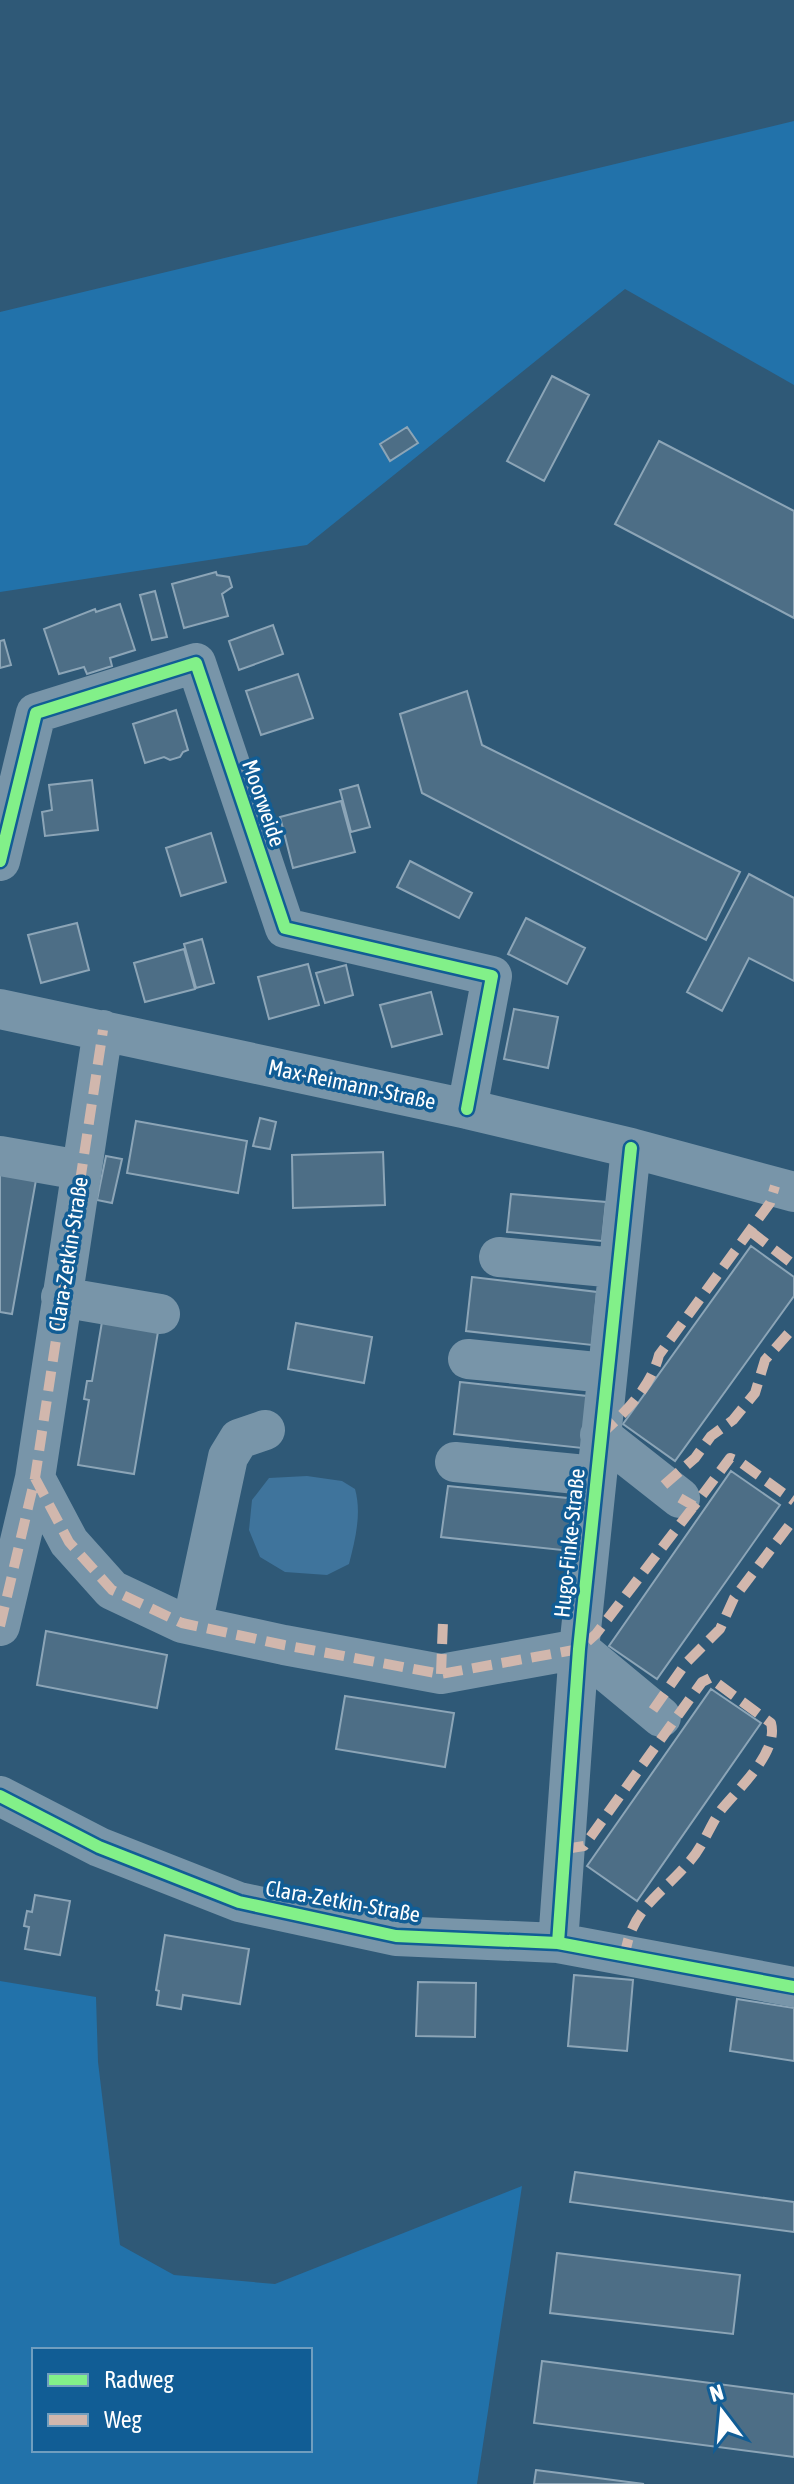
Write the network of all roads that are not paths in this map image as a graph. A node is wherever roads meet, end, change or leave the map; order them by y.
1 (0, 861) edge
2 (0, 1009) edge
3 (103, 1030) junction
4 (467, 1109) junction
5 (631, 1148) junction
6 (0, 1156) edge
7 (80, 1170) junction
8 (794, 1192) edge
9 (499, 1257) dead end
10 (617, 1268) junction
11 (61, 1297) junction
12 (160, 1314) dead end
13 (468, 1359) dead end
14 (606, 1373) junction
15 (265, 1430) dead end
16 (600, 1435) junction
17 (455, 1462) dead end
18 (596, 1476) junction
19 (35, 1478) junction
20 (680, 1498) dead end
21 (1, 1613) edge
22 (192, 1625) junction
23 (579, 1649) junction
24 (661, 1717) dead end
25 (0, 1796) edge
26 (558, 1943) junction
27 (794, 1987) edge

1 - 4 street, Moorweide
2 - 3 street, Max-Reimann-Straße
3 - 4 street, Max-Reimann-Straße
3 - 7 street, Clara-Zetkin-Straße
4 - 5 street, Max-Reimann-Straße
5 - 8 street, Max-Reimann-Straße
5 - 10 street, Hugo-Finke-Straße
6 - 7 street
7 - 11 street, Clara-Zetkin-Straße
9 - 10 street
10 - 14 street, Hugo-Finke-Straße
11 - 12 street
11 - 19 street, Clara-Zetkin-Straße
13 - 14 street
14 - 16 street, Hugo-Finke-Straße
15 - 22 street
16 - 18 street, Hugo-Finke-Straße
16 - 20 street
17 - 18 street
18 - 23 street, Hugo-Finke-Straße
19 - 21 street, Clara-Zetkin-Straße
19 - 22 street
22 - 23 street, Hugo-Finke-Straße
23 - 24 street
23 - 26 street, Hugo-Finke-Straße
25 - 26 street, Clara-Zetkin-Straße
26 - 27 street, Clara-Zetkin-Straße

